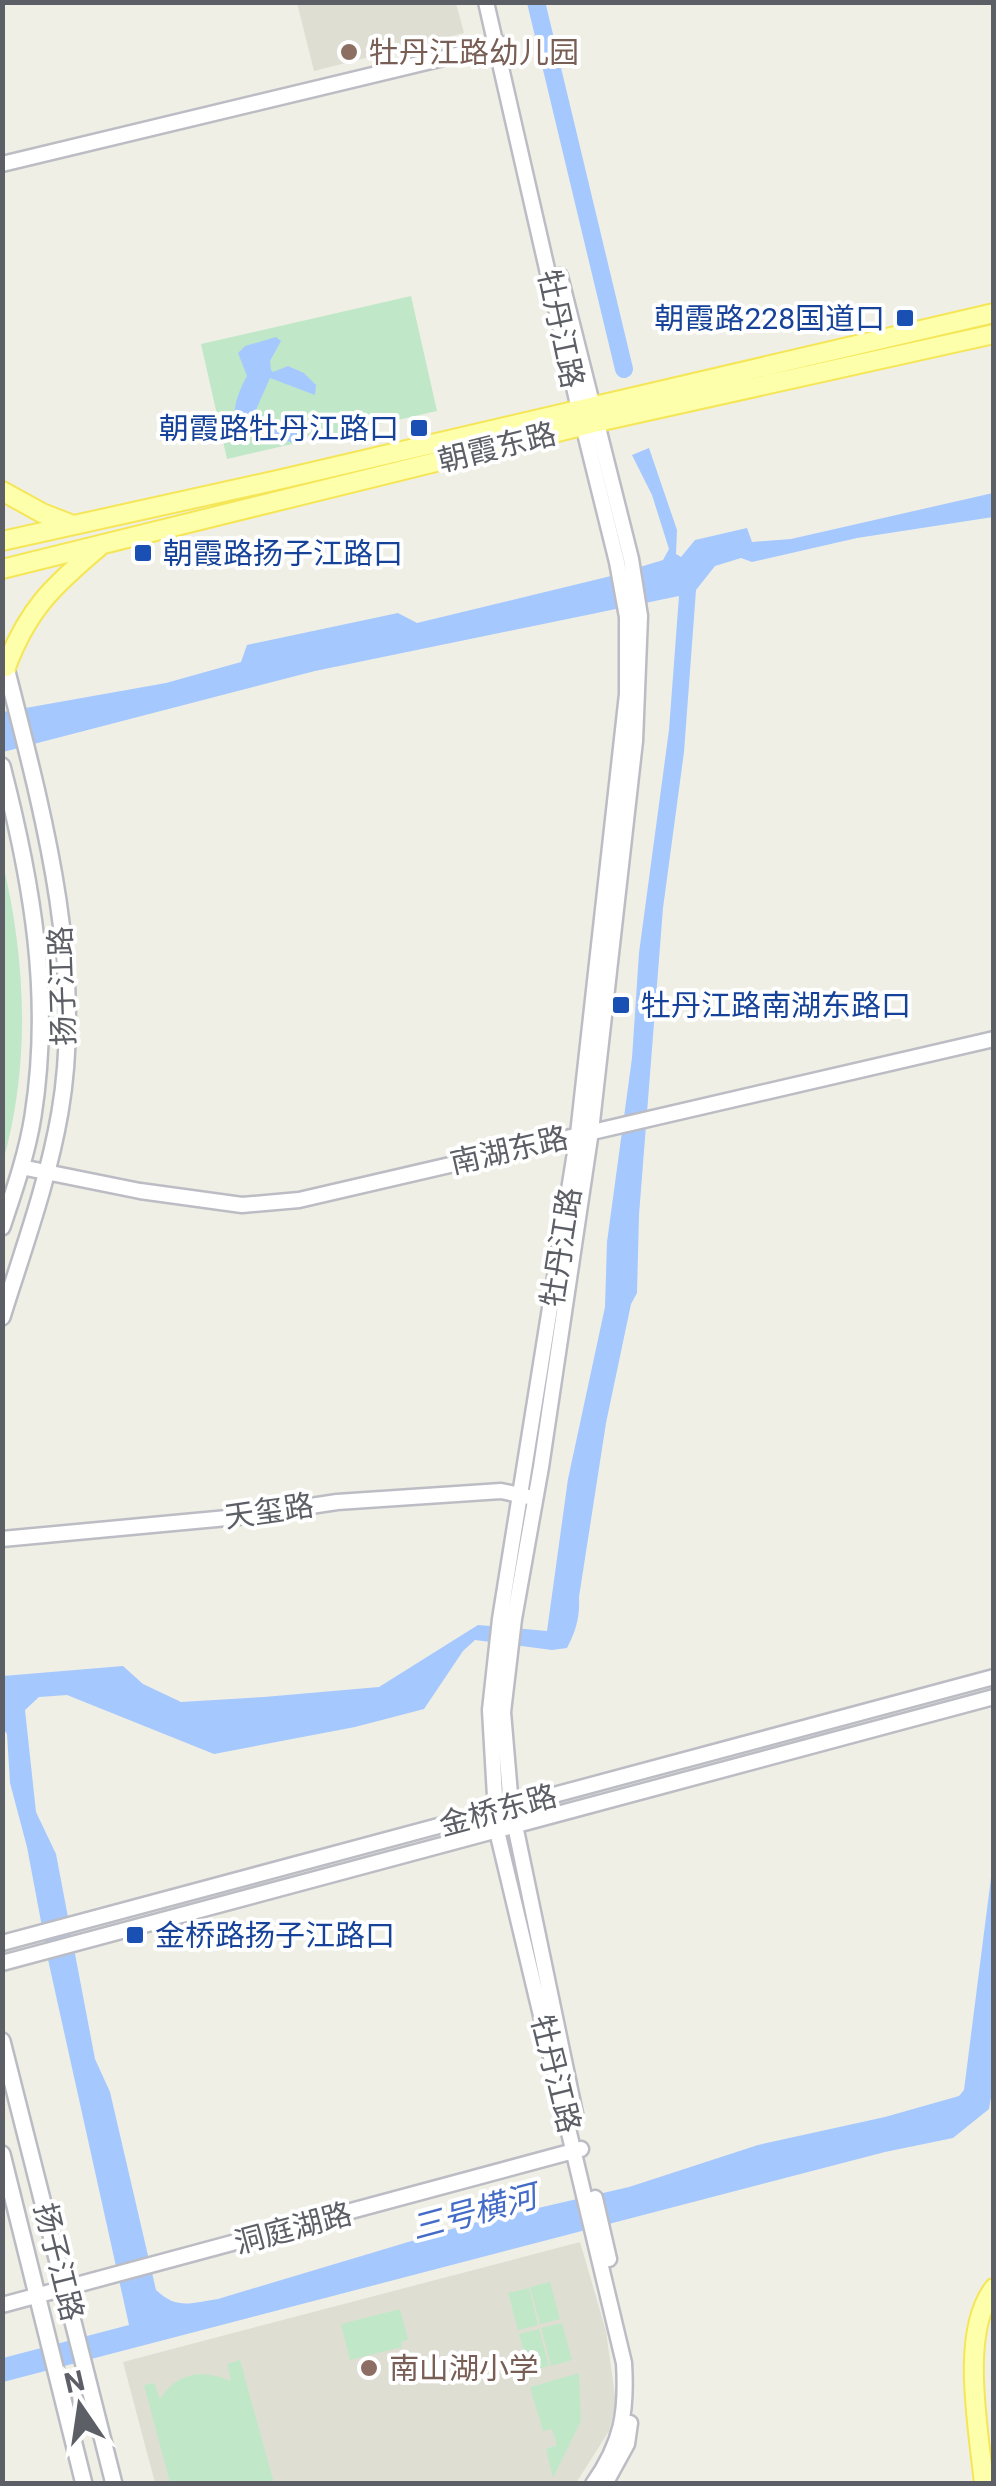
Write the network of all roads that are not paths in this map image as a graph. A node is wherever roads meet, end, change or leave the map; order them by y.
1 (486, 2) edge
2 (496, 2) edge
3 (500, 44) junction
4 (2, 164) edge
5 (994, 313) edge
6 (994, 334) edge
7 (588, 416) junction
8 (2, 492) edge
9 (74, 526) junction
10 (2, 541) edge
11 (103, 544) junction
12 (2, 569) edge
13 (4, 660) edge
14 (2, 766) edge
15 (994, 1039) edge
16 (585, 1132) junction
17 (22, 1167) junction
18 (47, 1172) junction
19 (2, 1227) edge
20 (2, 1317) edge
21 (528, 1496) junction
22 (2, 1539) edge
23 (994, 1676) edge
24 (994, 1697) edge
25 (503, 1808) junction
26 (516, 1826) junction
27 (497, 1831) junction
28 (2, 1943) edge
29 (2, 1962) edge
30 (2, 2040) edge
31 (578, 2150) junction
32 (2, 2154) edge
33 (599, 2234) junction
34 (66, 2288) junction
35 (994, 2288) edge
36 (40, 2296) junction
37 (2, 2305) edge
38 (994, 2318) edge
39 (84, 2484) edge
40 (114, 2484) edge
41 (593, 2484) edge
42 (605, 2484) edge
43 (984, 2484) edge
44 (994, 2484) edge

1 - 3 street, 牡丹江路
2 - 3 street, 牡丹江路
3 - 4 street
3 - 7 street, 牡丹江路
5 - 7 main road, 朝霞东路
6 - 7 main road, 朝霞东路
7 - 9 main road, 朝霞东路
7 - 11 main road, 朝霞东路
7 - 16 street, 牡丹江路
8 - 9 main road
9 - 10 main road, 朝霞东路
11 - 12 main road, 朝霞东路
11 - 13 main road
13 - 18 main road, 扬子江路
14 - 17 main road, 扬子江路
15 - 16 street, 南湖东路
16 - 18 street, 南湖东路
16 - 21 street, 牡丹江路
17 - 18 street, 南湖东路
17 - 19 main road, 扬子江路
18 - 20 main road, 扬子江路
21 - 22 street, 天玺路
21 - 25 street, 牡丹江路
23 - 25 street, 金桥东路
24 - 26 street, 金桥东路
25 - 26 street, 牡丹江路
25 - 27 street, 牡丹江路
25 - 28 street, 金桥东路
26 - 27 street, 金桥东路
26 - 31 street, 牡丹江路
27 - 29 street, 金桥东路
27 - 31 street, 牡丹江路
30 - 34 main road, 扬子江路
31 - 33 street, 牡丹江路
31 - 34 street, 洞庭湖路
32 - 36 main road, 扬子江路
33 - 41 street, 牡丹江路
33 - 42 street, 牡丹江路
34 - 36 street, 洞庭湖路
34 - 40 main road, 扬子江路
35 - 43 main road
36 - 37 street, 洞庭湖路
36 - 39 main road, 扬子江路
38 - 44 main road

